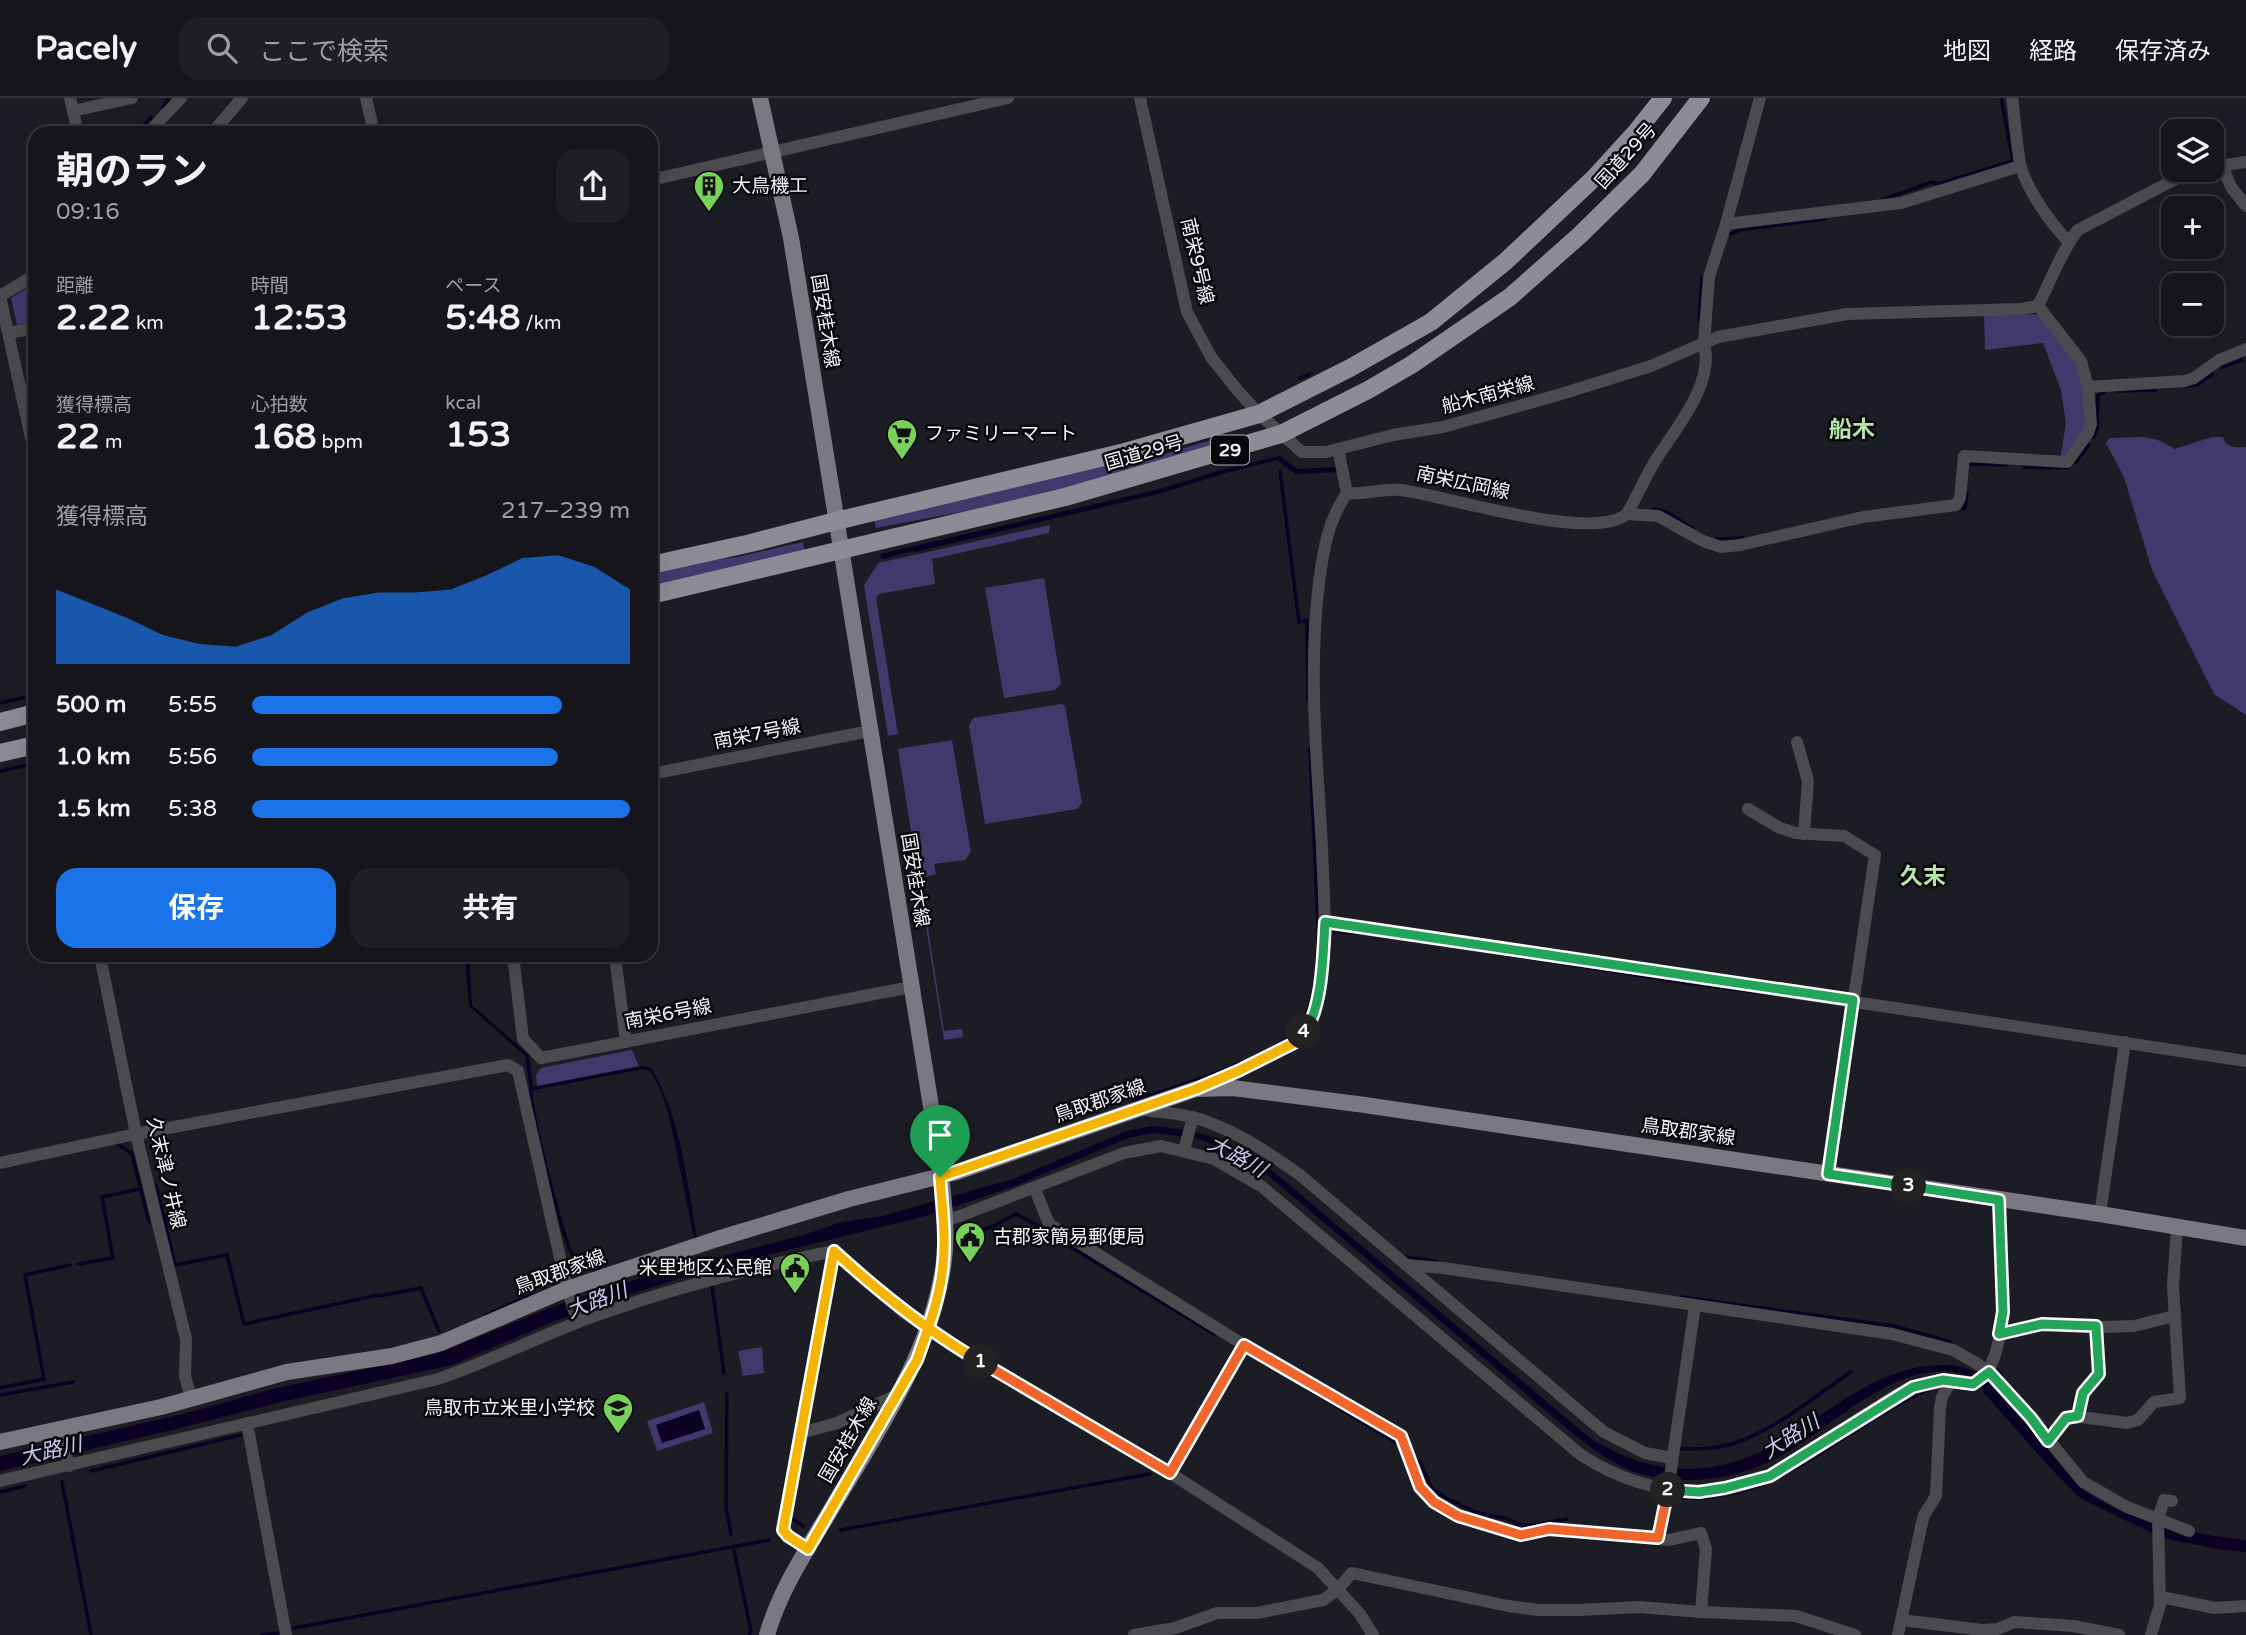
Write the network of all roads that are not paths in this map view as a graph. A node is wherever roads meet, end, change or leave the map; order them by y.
1 (132, 98) edge
2 (181, 98) edge
3 (242, 98) edge
4 (366, 98) edge
5 (760, 98) edge
6 (1008, 98) edge
7 (1140, 98) edge
8 (1663, 98) edge
9 (1701, 98) edge
10 (1760, 98) edge
11 (2012, 98) edge
12 (71, 104) edge
13 (76, 126) edge
14 (155, 126) edge
15 (218, 126) edge
16 (372, 126) edge
17 (772, 152) junction
18 (2246, 162) edge
19 (2224, 165) edge
20 (2020, 166) junction
21 (2224, 176) edge
22 (658, 178) edge
23 (2170, 182) edge
24 (2246, 206) edge
25 (1726, 224) junction
26 (2068, 241) junction
27 (28, 279) edge
28 (0, 296) edge
29 (2038, 306) junction
30 (28, 330) edge
31 (9, 334) junction
32 (1704, 343) junction
33 (2246, 349) edge
34 (2088, 387) junction
35 (1259, 414) junction
36 (28, 423) edge
37 (1281, 434) junction
38 (1338, 449) junction
39 (1347, 493) junction
40 (1627, 514) junction
41 (836, 521) junction
42 (841, 549) junction
43 (658, 563) edge
44 (658, 593) edge
45 (28, 715) edge
46 (0, 722) edge
47 (870, 731) junction
48 (1797, 742) dead end
49 (28, 746) edge
50 (0, 753) edge
51 (658, 773) edge
52 (1748, 809) dead end
53 (1804, 834) junction
54 (1325, 922) junction
55 (101, 962) edge
56 (514, 962) edge
57 (616, 962) edge
58 (911, 987) junction
59 (1853, 1000) junction
60 (626, 1042) junction
61 (2125, 1042) junction
62 (2246, 1061) edge
63 (1196, 1089) junction
64 (1140, 1109) junction
65 (1193, 1118) junction
66 (136, 1134) junction
67 (1184, 1150) junction
68 (0, 1163) edge
69 (1828, 1174) junction
70 (941, 1185) junction
71 (1035, 1189) junction
72 (1999, 1200) junction
73 (2100, 1214) junction
74 (944, 1218) junction
75 (2177, 1227) junction
76 (2246, 1238) edge
77 (834, 1251) junction
78 (1406, 1265) junction
79 (568, 1292) junction
80 (1695, 1306) junction
81 (2174, 1316) junction
82 (578, 1322) junction
83 (2096, 1326) junction
84 (928, 1328) junction
85 (1999, 1334) junction
86 (1244, 1345) junction
87 (1987, 1373) junction
88 (1951, 1381) junction
89 (899, 1394) junction
90 (191, 1399) junction
91 (2078, 1416) junction
92 (247, 1423) junction
93 (60, 1431) junction
94 (801, 1433) junction
95 (2048, 1441) junction
96 (0, 1442) edge
97 (1672, 1458) junction
98 (68, 1464) junction
99 (1170, 1473) junction
100 (0, 1481) edge
101 (1668, 1489) junction
102 (2172, 1501) dead end
103 (2158, 1519) junction
104 (2189, 1531) dead end
105 (1658, 1538) junction
106 (808, 1549) junction
107 (1337, 1590) junction
108 (2161, 1597) junction
109 (2246, 1606) edge
110 (1701, 1612) junction
111 (1902, 1620) junction
112 (1849, 1634) edge
113 (286, 1635) edge
114 (767, 1635) edge
115 (1135, 1635) edge
116 (1373, 1635) edge
117 (1898, 1635) edge
118 (2119, 1635) edge
119 (2151, 1635) edge

1 - 12 street
2 - 14 street
3 - 15 street
4 - 16 street
5 - 17 main road, 国安桂木線
6 - 17 street
7 - 35 street, 南栄9号線
8 - 35 highway, 国道29号 / 29
9 - 37 highway, 国道29号 / 29
10 - 25 street
11 - 20 street
12 - 13 street
17 - 22 street
17 - 41 main road, 国安桂木線
18 - 19 street
20 - 25 street
20 - 26 street
21 - 24 street
23 - 26 street
25 - 32 street
26 - 29 street
27 - 28 street
28 - 31 street
29 - 32 street, 船木南栄線
29 - 34 street
30 - 31 street
31 - 36 street
32 - 38 street, 船木南栄線
32 - 40 street
33 - 34 street
34 - 40 street
35 - 37 street, 南栄9号線
35 - 41 highway, 国道29号 / 29
37 - 38 street, 船木南栄線
37 - 42 highway, 国道29号 / 29
38 - 39 street
39 - 40 street, 南栄広岡線
39 - 54 street
41 - 42 main road, 国安桂木線
41 - 43 highway, 国道29号 / 29
42 - 44 highway, 国道29号 / 29
42 - 47 main road, 国安桂木線
45 - 46 highway
47 - 51 street, 南栄7号線
47 - 58 main road, 国安桂木線
48 - 53 street
49 - 50 highway
52 - 53 street
53 - 59 street
54 - 59 street
54 - 63 street
55 - 66 street, 久末津ノ井線
56 - 60 street, 南栄6号線
57 - 60 street
58 - 60 street, 南栄6号線
58 - 70 main road, 国安桂木線
59 - 61 street
59 - 69 street
61 - 62 street
61 - 73 street
63 - 64 main road, 鳥取郡家線
63 - 69 main road, 鳥取郡家線
64 - 65 street
64 - 70 main road, 鳥取郡家線
65 - 67 street
65 - 78 street
66 - 68 street
66 - 79 street
66 - 90 street, 久末津ノ井線
67 - 71 street
67 - 101 street
69 - 72 main road, 鳥取郡家線
70 - 74 main road, 国安桂木線
70 - 79 main road, 鳥取郡家線
71 - 74 street
71 - 86 street
72 - 73 main road, 鳥取郡家線
72 - 85 street
73 - 75 main road, 鳥取郡家線
74 - 84 main road, 国安桂木線
75 - 76 main road, 鳥取郡家線
75 - 81 street
77 - 82 street
77 - 84 street
77 - 94 street
78 - 80 street
78 - 97 street
79 - 82 street
79 - 90 main road, 鳥取郡家線
80 - 87 street
80 - 97 street
81 - 83 street
81 - 91 street
82 - 92 street
83 - 85 street
83 - 91 street
84 - 89 main road, 国安桂木線
84 - 99 street
85 - 87 street
86 - 99 street
86 - 105 street
87 - 88 street
87 - 95 street
88 - 101 street
88 - 111 street
89 - 94 street
89 - 106 main road, 国安桂木線
90 - 93 main road, 鳥取郡家線
91 - 95 street
92 - 98 street
92 - 113 street
93 - 96 main road, 鳥取郡家線
93 - 98 street
94 - 106 street
95 - 103 street
97 - 101 street
98 - 100 street
99 - 107 street
101 - 105 street
102 - 103 street
103 - 104 street
103 - 108 street
105 - 110 street
106 - 114 main road, 国安桂木線
107 - 110 street
107 - 115 street
107 - 116 street
108 - 109 street
108 - 119 street
110 - 112 street
111 - 117 street
111 - 118 street

